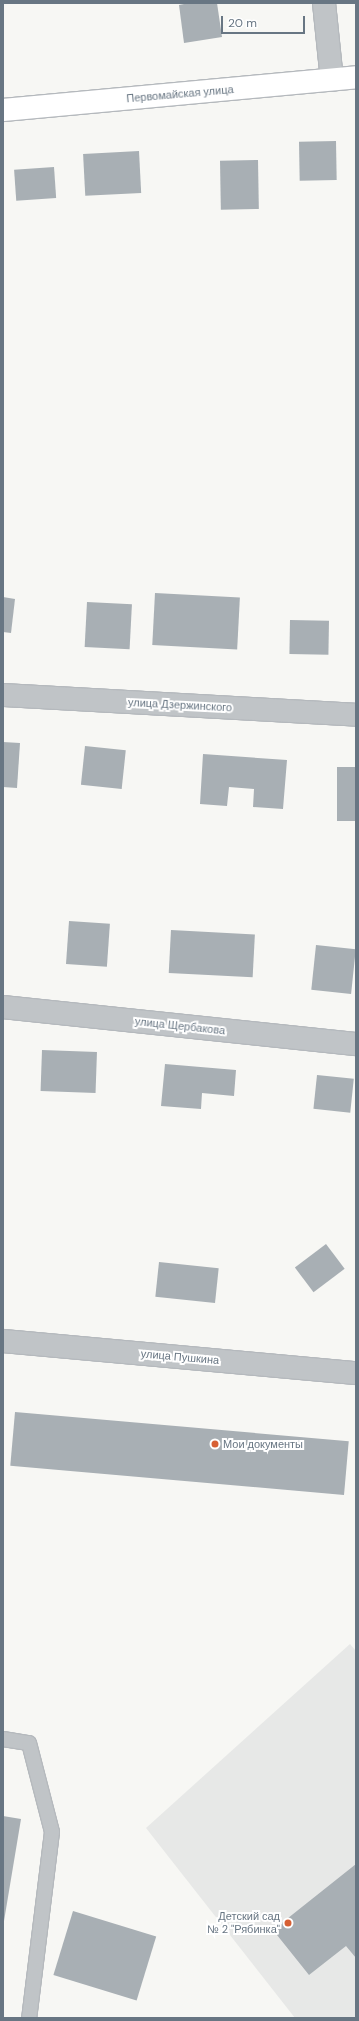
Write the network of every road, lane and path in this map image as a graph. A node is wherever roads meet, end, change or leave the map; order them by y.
1 (324, 3) edge
2 (356, 77) edge
3 (332, 80) junction
4 (3, 110) edge
5 (3, 695) edge
6 (356, 715) edge
7 (3, 1007) edge
8 (356, 1044) edge
9 (3, 1341) edge
10 (356, 1373) edge
11 (3, 1739) edge
12 (28, 2018) edge

1 - 3 street
2 - 3 street, Первомайская улица
3 - 4 street, Первомайская улица
5 - 6 street, улица Дзержинского
7 - 8 street, улица Щербакова
9 - 10 street, улица Пушкина
11 - 12 lane

